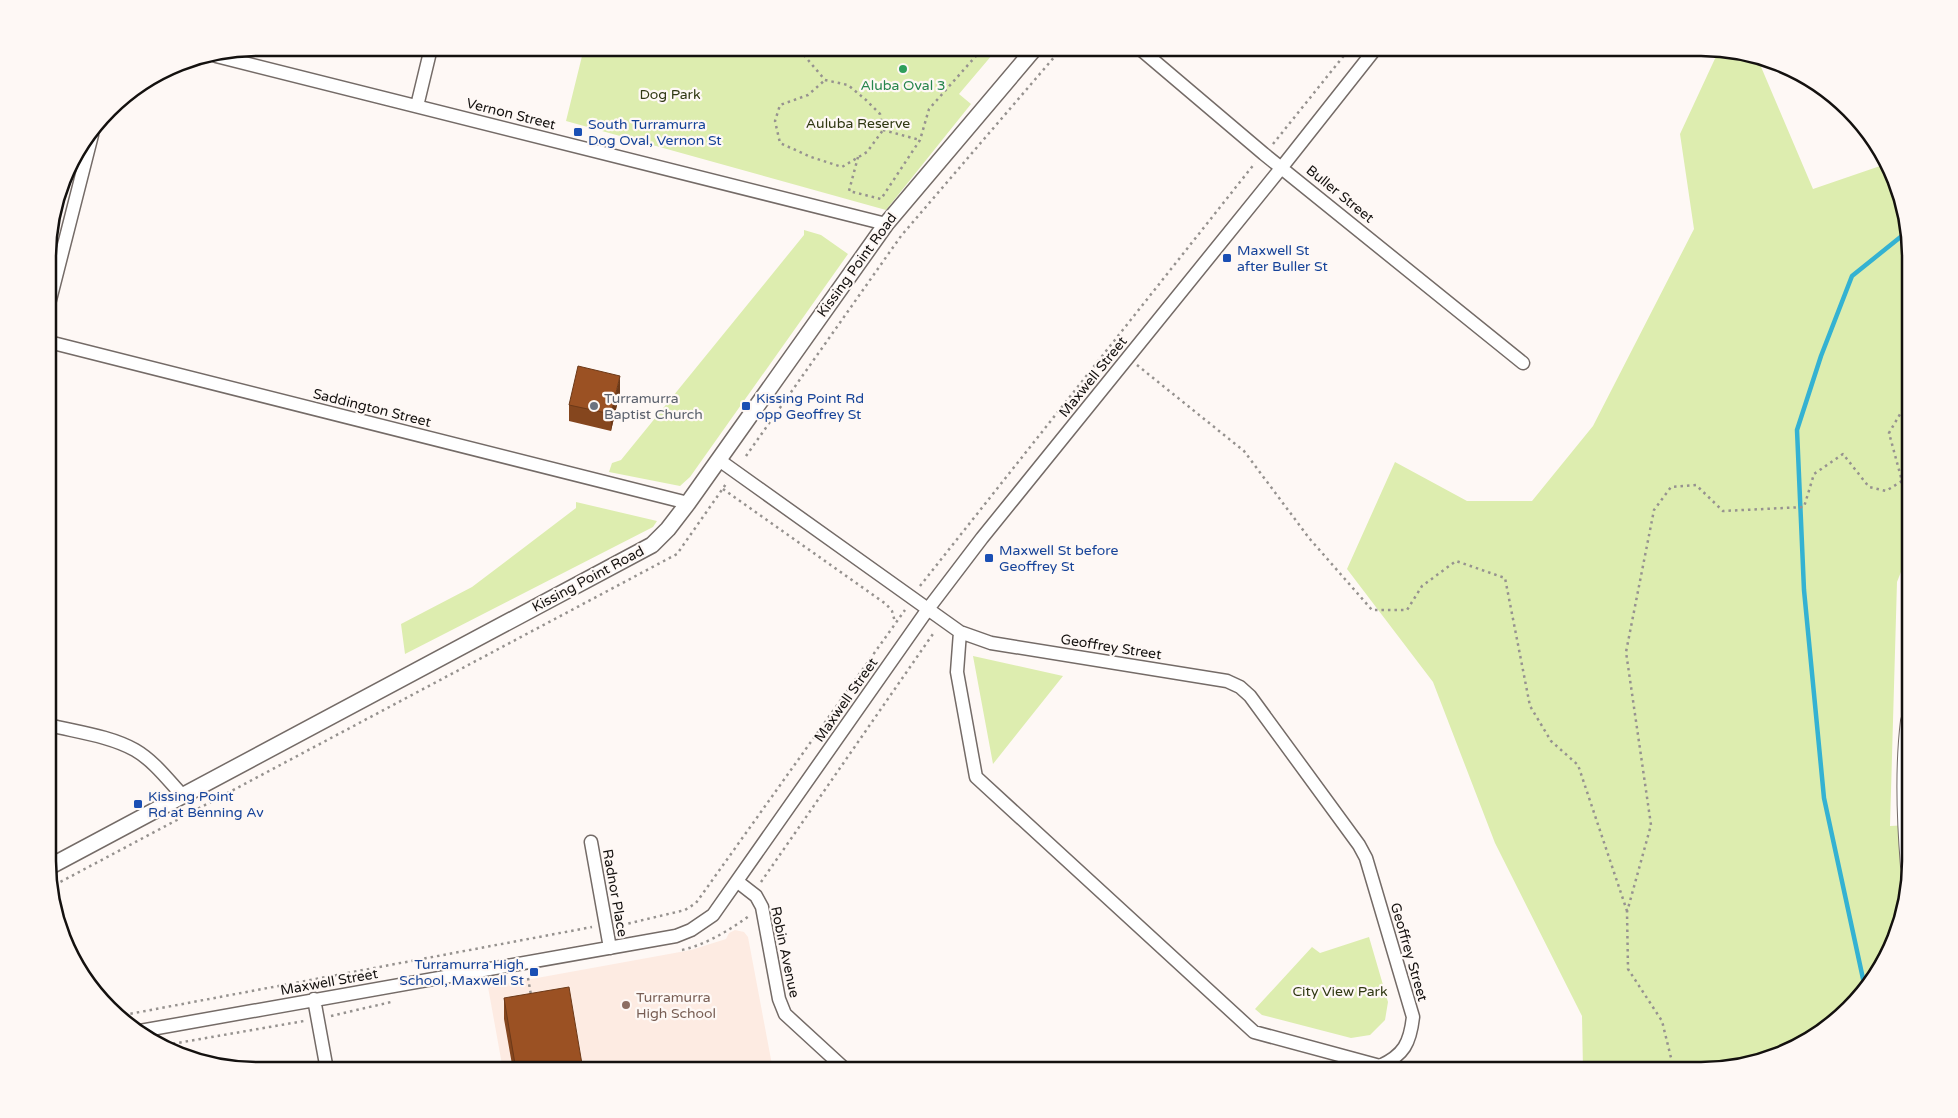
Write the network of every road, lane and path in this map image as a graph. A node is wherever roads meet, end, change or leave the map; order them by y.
1 (429, 56) edge
2 (806, 56) edge
3 (976, 56) edge
4 (1028, 56) edge
5 (1055, 56) edge
6 (1148, 56) edge
7 (1344, 56) edge
8 (1370, 56) edge
9 (227, 59) edge
10 (825, 80) junction
11 (417, 106) junction
12 (883, 130) junction
13 (920, 140) junction
14 (1271, 146) dead end
15 (89, 148) edge
16 (858, 157) junction
17 (1256, 162) dead end
18 (1282, 167) junction
19 (886, 224) junction
20 (56, 276) edge
21 (56, 344) edge
22 (1128, 358) junction
23 (1523, 363) dead end
24 (1902, 411) edge
25 (746, 456) dead end
26 (719, 460) junction
27 (1902, 481) edge
28 (1902, 481) edge
29 (726, 484) dead end
30 (722, 489) junction
31 (688, 503) junction
32 (920, 586) dead end
33 (928, 609) junction
34 (905, 610) dead end
35 (896, 624) junction
36 (935, 631) dead end
37 (960, 632) junction
38 (56, 727) edge
39 (813, 736) junction
40 (821, 742) dead end
41 (183, 796) junction
42 (591, 842) dead end
43 (56, 863) edge
44 (738, 882) junction
45 (761, 882) dead end
46 (58, 884) edge
47 (1627, 912) junction
48 (622, 924) dead end
49 (594, 927) dead end
50 (610, 948) junction
51 (528, 978) dead end
52 (531, 995) edge
53 (314, 999) junction
54 (128, 1014) edge
55 (305, 1021) dead end
56 (148, 1029) edge
57 (174, 1044) edge
58 (326, 1062) edge
59 (837, 1062) edge
60 (1365, 1062) edge
61 (1390, 1062) edge
62 (1672, 1062) edge

1 - 11 street
2 - 10 path
3 - 13 path
4 - 19 street, Kissing Point Road
5 - 25 path
6 - 18 street, Buller Street
7 - 14 path
8 - 18 street, Maxwell Street
9 - 11 street, Vernon Street
10 - 12 path
10 - 16 path
11 - 19 street, Vernon Street
12 - 13 path
12 - 16 path
13 - 16 path
15 - 20 street
17 - 32 path
18 - 22 street, Maxwell Street
18 - 23 street, Buller Street
19 - 26 street, Kissing Point Road
21 - 31 street, Saddington Street
22 - 33 street, Maxwell Street
22 - 47 path
24 - 28 path
26 - 31 street, Kissing Point Road
26 - 33 street, Geoffrey Street
27 - 47 path
29 - 30 path
30 - 35 path
30 - 46 path
31 - 41 street, Kissing Point Road
33 - 37 street, Geoffrey Street
33 - 44 street, Maxwell Street
34 - 35 path
35 - 39 path
36 - 45 path
37 - 60 street, Geoffrey Street
37 - 61 street, Geoffrey Street
38 - 41 street
39 - 40 path
39 - 48 path
41 - 43 street, Kissing Point Road
42 - 50 street, Radnor Place
44 - 50 street, Maxwell Street
44 - 59 street, Robin Avenue
47 - 62 path
49 - 54 path
50 - 53 street, Maxwell Street
51 - 52 path
53 - 56 street, Maxwell Street
53 - 58 street
55 - 57 path

